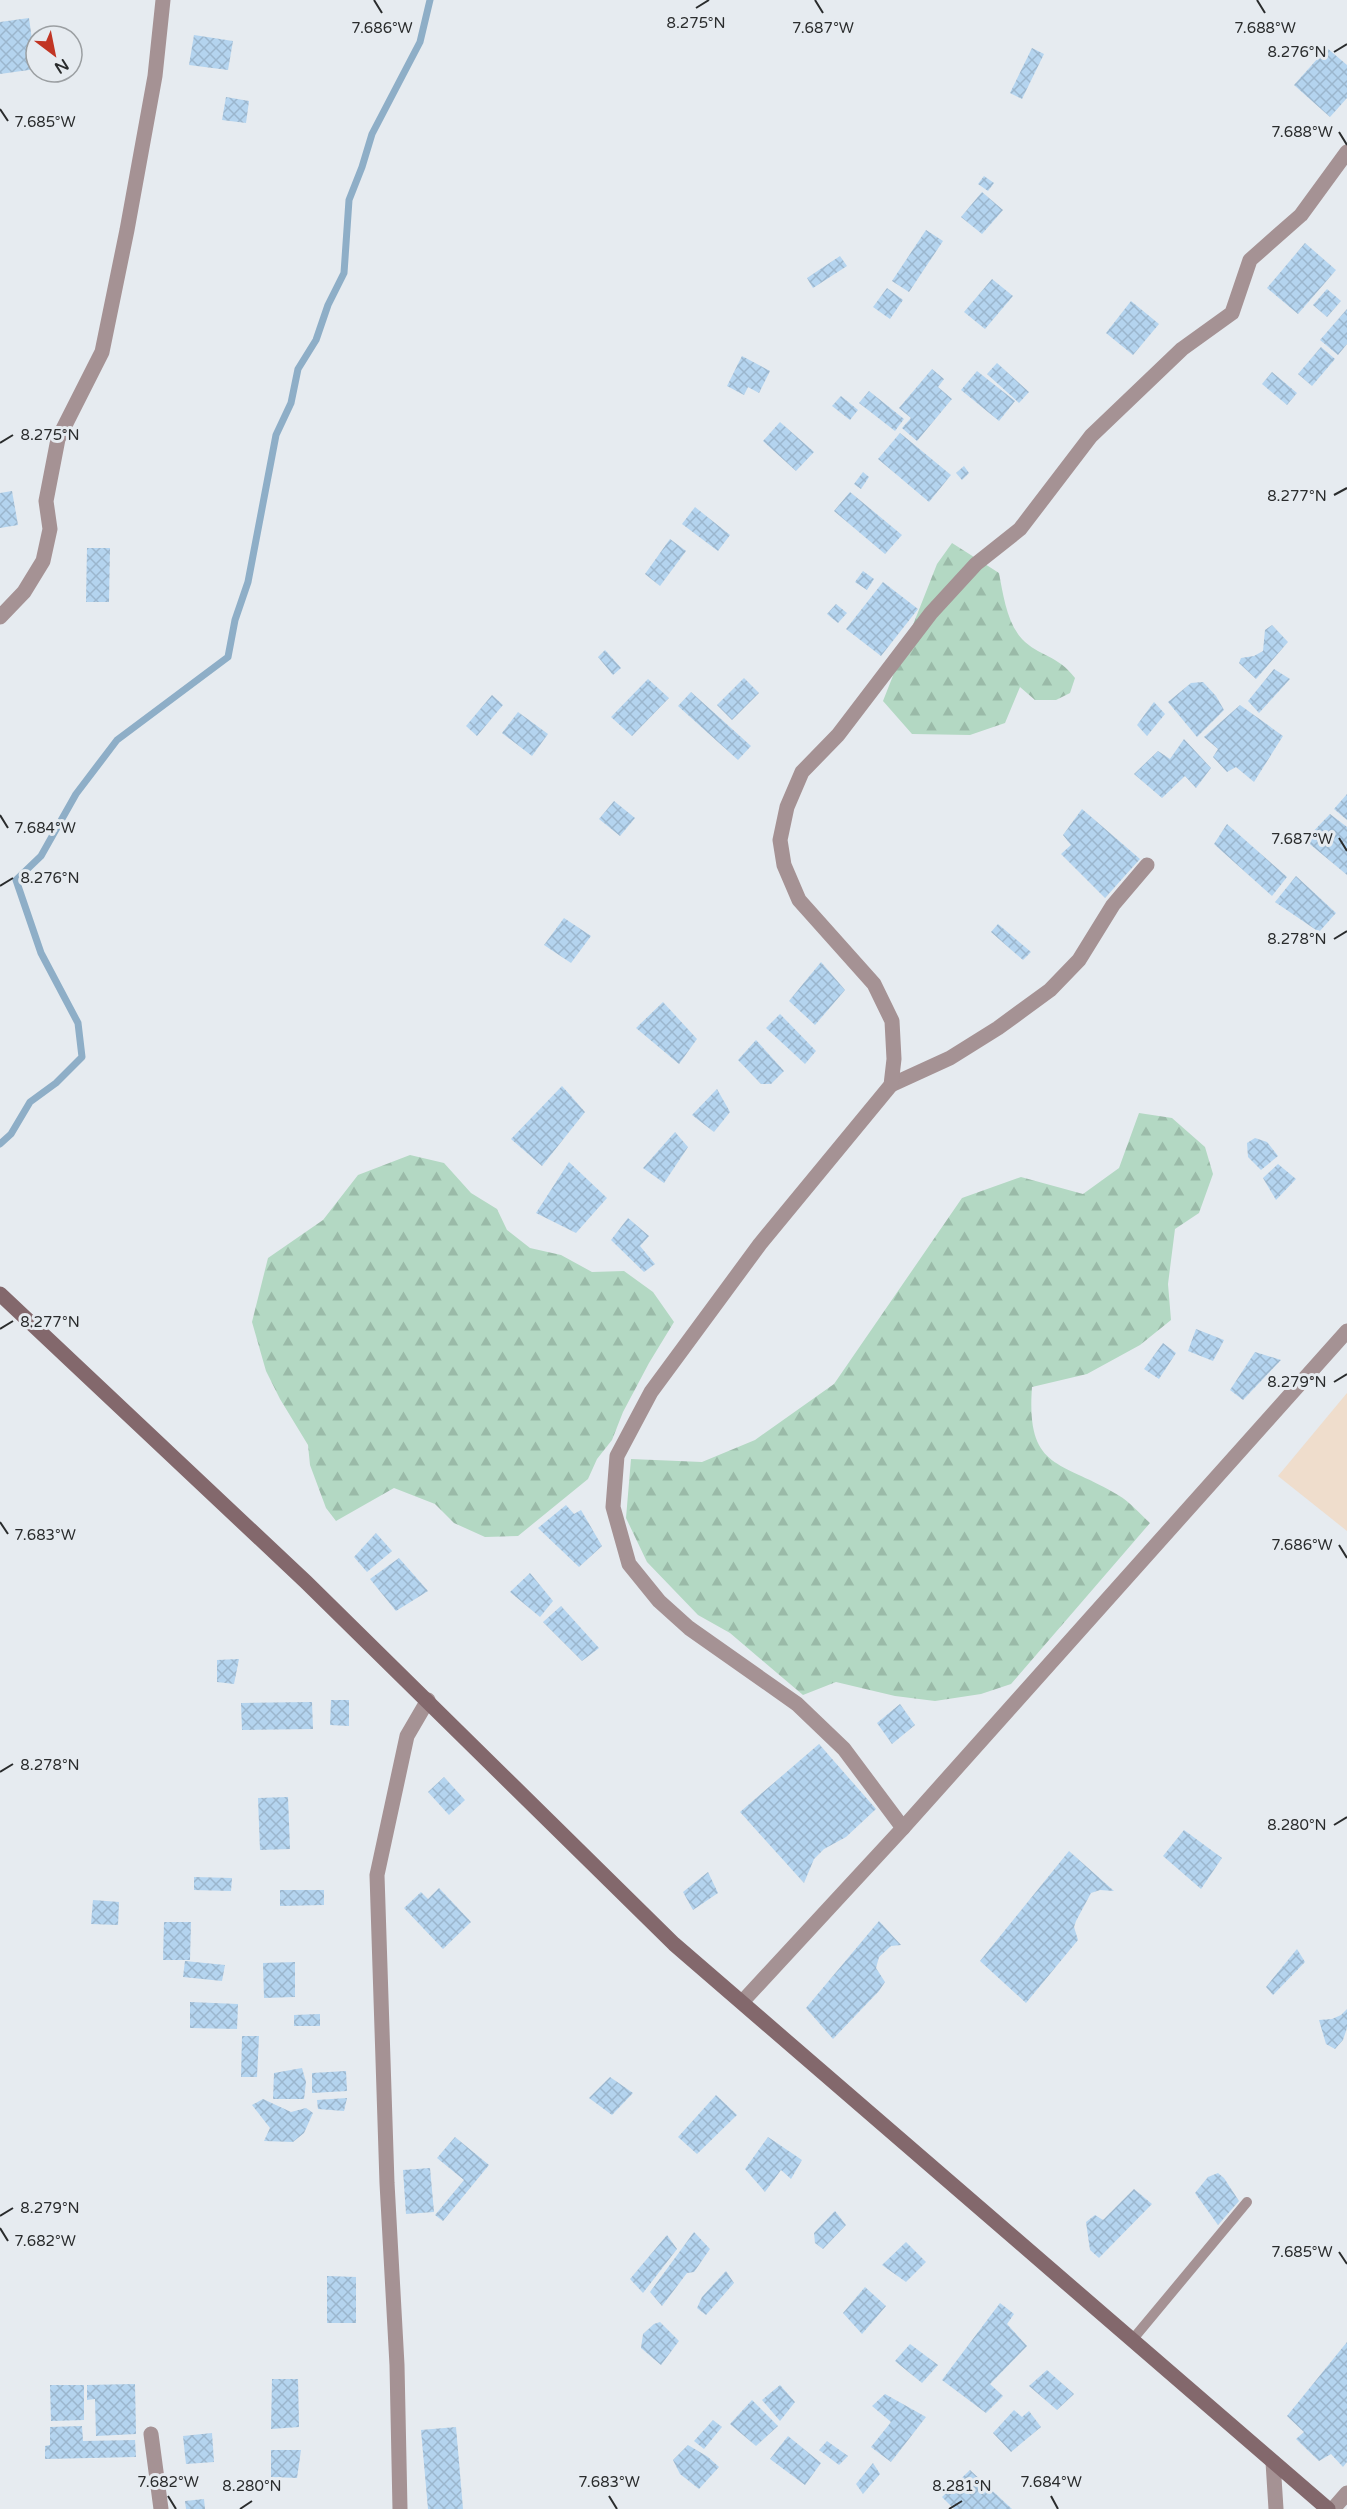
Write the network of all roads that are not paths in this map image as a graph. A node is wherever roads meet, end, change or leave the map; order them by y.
1 (163, 0) edge
2 (1347, 152) edge
3 (0, 617) edge
4 (1148, 865) dead end
5 (891, 1085) junction
6 (0, 1294) edge
7 (1347, 1331) edge
8 (428, 1701) junction
9 (903, 1828) junction
10 (743, 2001) junction
11 (1247, 2202) dead end
12 (1133, 2339) junction
13 (151, 2434) dead end
14 (1273, 2462) junction
15 (1347, 2493) edge
16 (161, 2509) edge
17 (400, 2509) edge
18 (1276, 2509) edge
19 (1328, 2509) edge
20 (1333, 2509) edge

1 - 3 street
2 - 5 street
4 - 5 street
5 - 9 street
6 - 8 main road
7 - 9 street
8 - 10 main road
8 - 17 street
9 - 10 street
10 - 12 main road
11 - 12 lane
12 - 14 main road
13 - 16 street
14 - 18 street
14 - 19 main road
15 - 20 street

